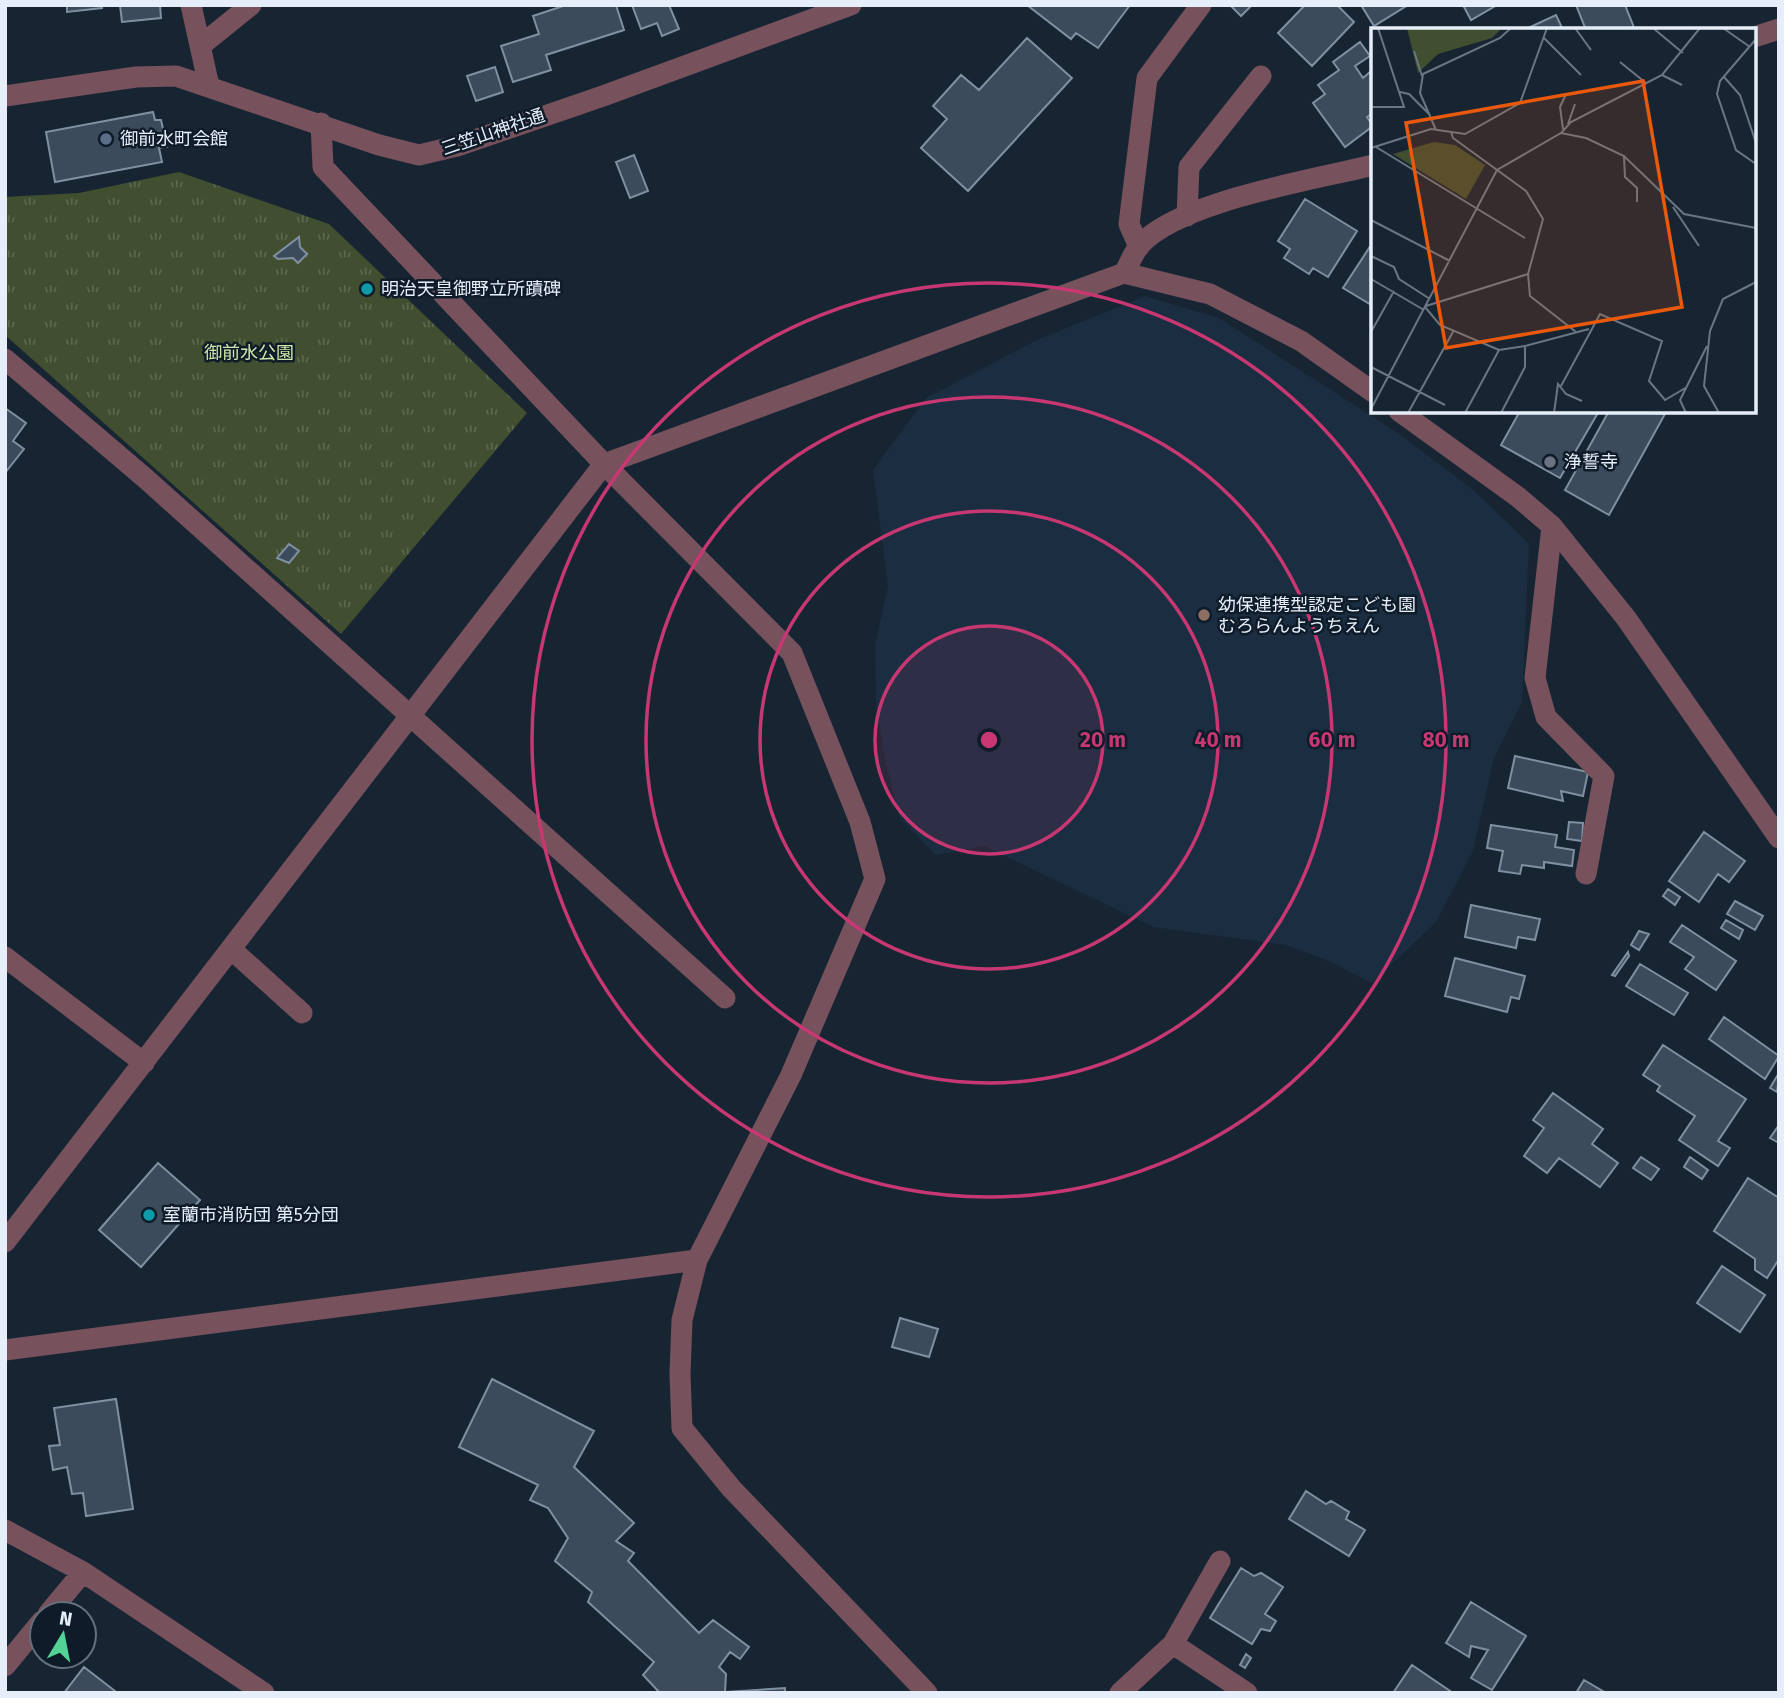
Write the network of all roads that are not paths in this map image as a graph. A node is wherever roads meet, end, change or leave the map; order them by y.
1 (191, 5) edge
2 (251, 5) edge
3 (851, 5) edge
4 (1201, 5) edge
5 (1779, 29) edge
6 (1756, 36) edge
7 (200, 46) junction
8 (1261, 76) dead end
9 (209, 86) junction
10 (5, 96) edge
11 (321, 123) junction
12 (1371, 165) edge
13 (1187, 216) junction
14 (1139, 247) junction
15 (1124, 273) junction
16 (5, 359) edge
17 (1371, 391) edge
18 (1402, 413) edge
19 (604, 464) junction
20 (1552, 526) junction
21 (409, 718) junction
22 (1779, 838) edge
23 (1586, 874) dead end
24 (231, 949) junction
25 (5, 957) edge
26 (725, 998) dead end
27 (302, 1013) dead end
28 (144, 1063) junction
29 (5, 1242) edge
30 (697, 1260) junction
31 (5, 1350) edge
32 (5, 1530) edge
33 (1220, 1561) dead end
34 (83, 1572) junction
35 (60, 1600) edge
36 (28, 1638) edge
37 (1173, 1644) junction
38 (5, 1666) edge
39 (264, 1693) edge
40 (927, 1693) edge
41 (1120, 1693) edge
42 (1247, 1693) edge

1 - 7 street
2 - 7 street
3 - 11 street, 三笠山神社通
4 - 14 street
5 - 6 street
7 - 9 street
8 - 13 street
9 - 10 street, 三笠山神社通
9 - 11 street, 三笠山神社通
11 - 19 street
12 - 13 street
13 - 14 street
14 - 15 street
15 - 17 street
15 - 19 street
16 - 21 street
18 - 20 street
19 - 21 street
19 - 30 street
20 - 22 street
20 - 23 street
21 - 24 street
21 - 26 street
24 - 27 street
24 - 28 street
25 - 28 street
28 - 29 street
30 - 31 street
30 - 40 street
32 - 34 street
33 - 37 street
34 - 35 street
34 - 39 street
36 - 38 street
37 - 41 street
37 - 42 street

